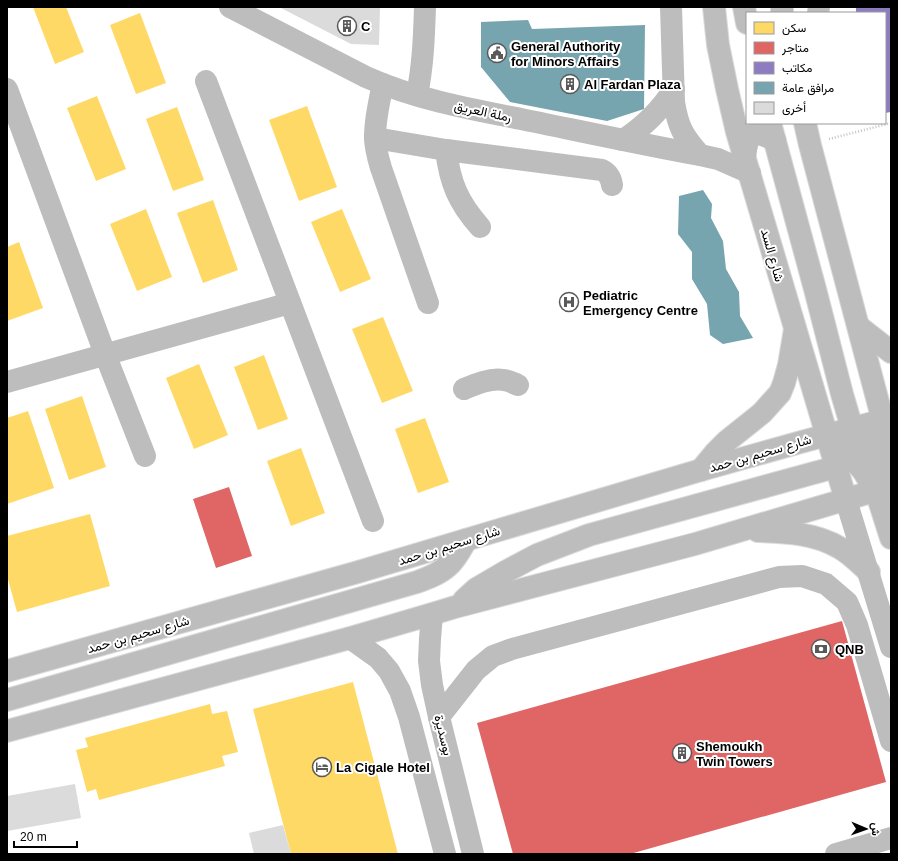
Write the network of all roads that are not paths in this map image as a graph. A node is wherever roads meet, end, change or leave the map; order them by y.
1 (230, 7) edge
2 (425, 7) edge
3 (671, 7) edge
4 (714, 7) edge
5 (744, 7) edge
6 (746, 18) edge
7 (206, 81) dead end
8 (383, 84) junction
9 (674, 89) junction
10 (417, 95) junction
11 (8, 96) edge
12 (805, 124) edge
13 (772, 131) edge
14 (375, 138) junction
15 (623, 140) junction
16 (446, 150) junction
17 (700, 155) junction
18 (747, 165) junction
19 (612, 185) dead end
20 (480, 227) dead end
21 (290, 303) junction
22 (428, 303) dead end
23 (859, 327) junction
24 (795, 329) junction
25 (891, 352) edge
26 (105, 354) junction
27 (7, 382) edge
28 (518, 385) dead end
29 (464, 389) dead end
30 (887, 419) edge
31 (827, 435) junction
32 (867, 452) edge
33 (145, 456) dead end
34 (701, 470) junction
35 (886, 484) edge
36 (846, 500) junction
37 (372, 521) dead end
38 (739, 531) junction
39 (891, 538) edge
40 (466, 540) junction
41 (869, 572) junction
42 (455, 607) junction
43 (432, 614) junction
44 (350, 638) junction
45 (891, 647) edge
46 (12, 667) edge
47 (7, 700) edge
48 (439, 717) junction
49 (7, 731) edge
50 (891, 741) edge
51 (454, 776) junction
52 (427, 784) junction
53 (891, 838) edge
54 (444, 854) edge
55 (473, 854) edge
56 (836, 854) edge

1 - 8 main road, رملة العريق
2 - 10 main road
3 - 9 main road
4 - 18 main road, شارع السد
5 - 6 main road
7 - 21 main road
8 - 10 main road, رملة العريق
8 - 14 main road
9 - 15 main road
9 - 17 main road
10 - 15 main road, رملة العريق
11 - 26 main road
12 - 23 main road
13 - 18 main road
13 - 32 main road
14 - 16 main road
14 - 22 main road
15 - 17 main road, رملة العريق
16 - 19 main road
16 - 20 main road
17 - 18 main road, رملة العريق
18 - 24 main road, شارع السد
21 - 26 main road
21 - 37 main road
23 - 25 main road
23 - 30 main road
24 - 31 main road, شارع السد
24 - 34 main road
26 - 27 main road
26 - 33 main road
28 - 29 main road
30 - 32 main road, شارع سحيم بن حمد
30 - 32 main road
31 - 32 main road, شارع سحيم بن حمد
31 - 32 main road, شارع السد
31 - 34 main road, شارع سحيم بن حمد
32 - 35 main road
32 - 36 main road
32 - 42 main road
34 - 40 main road, شارع سحيم بن حمد
35 - 36 main road
35 - 39 main road
36 - 38 main road
36 - 41 main road
38 - 41 main road
38 - 42 main road
40 - 46 main road, شارع سحيم بن حمد
40 - 47 main road
41 - 45 main road
42 - 43 main road
43 - 44 main road
43 - 48 main road, بوسديرة
44 - 49 main road
44 - 52 main road
48 - 50 main road
48 - 51 main road, بوسديرة
51 - 52 main road
51 - 55 main road, بوسديرة
52 - 54 main road
53 - 56 main road

